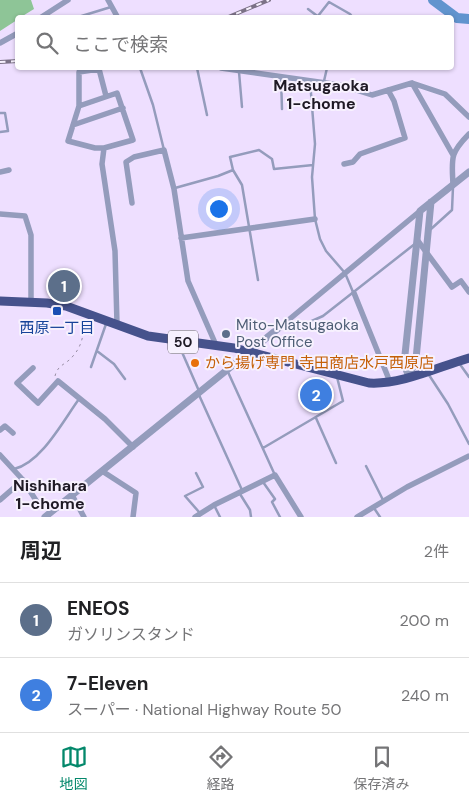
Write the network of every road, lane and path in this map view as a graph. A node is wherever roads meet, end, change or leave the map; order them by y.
1 (68, 0) edge
2 (108, 0) edge
3 (111, 7) junction
4 (308, 9) dead end
5 (45, 15) edge
6 (85, 15) edge
7 (116, 15) edge
8 (316, 15) edge
9 (320, 15) edge
10 (351, 15) edge
11 (15, 35) edge
12 (0, 43) edge
13 (141, 70) edge
14 (197, 70) edge
15 (239, 70) edge
16 (252, 70) edge
17 (327, 70) edge
18 (281, 76) junction
19 (310, 81) junction
20 (324, 83) junction
21 (412, 83) junction
22 (388, 90) junction
23 (106, 96) junction
24 (79, 106) junction
25 (123, 108) junction
26 (242, 108) dead end
27 (282, 109) dead end
28 (0, 112) edge
29 (207, 116) dead end
30 (469, 117) edge
31 (73, 125) junction
32 (0, 132) edge
33 (469, 134) edge
34 (104, 148) junction
35 (164, 150) junction
36 (453, 155) junction
37 (344, 164) dead end
38 (313, 165) junction
39 (9, 170) dead end
40 (233, 170) junction
41 (0, 172) edge
42 (469, 172) edge
43 (453, 185) junction
44 (174, 189) junction
45 (431, 202) junction
46 (132, 204) dead end
47 (420, 211) junction
48 (0, 214) edge
49 (315, 219) junction
50 (250, 229) junction
51 (429, 231) junction
52 (181, 238) junction
53 (417, 241) junction
54 (427, 253) junction
55 (345, 273) junction
56 (258, 280) dead end
57 (469, 292) edge
58 (354, 293) junction
59 (0, 301) edge
60 (31, 302) junction
61 (84, 318) dead end
62 (107, 320) junction
63 (117, 324) junction
64 (280, 327) junction
65 (177, 342) junction
66 (216, 345) junction
67 (97, 351) junction
68 (250, 352) junction
69 (469, 358) edge
70 (458, 361) junction
71 (91, 367) dead end
72 (33, 368) dead end
73 (227, 370) junction
74 (427, 371) junction
75 (337, 376) junction
76 (409, 377) junction
77 (469, 377) edge
78 (125, 379) dead end
79 (58, 381) junction
80 (388, 382) junction
81 (199, 393) junction
82 (79, 398) junction
83 (316, 418) junction
84 (0, 430) edge
85 (12, 433) dead end
86 (469, 444) edge
87 (132, 447) junction
88 (263, 448) junction
89 (0, 456) edge
90 (469, 456) edge
91 (336, 463) dead end
92 (366, 466) dead end
93 (12, 469) junction
94 (102, 471) junction
95 (196, 473) dead end
96 (275, 475) junction
97 (22, 480) junction
98 (263, 481) junction
99 (241, 492) junction
100 (72, 495) junction
101 (0, 500) edge
102 (383, 500) junction
103 (37, 502) dead end
104 (214, 505) junction
105 (374, 507) junction
106 (197, 515) edge
107 (45, 517) edge
108 (84, 517) edge
109 (133, 517) edge
110 (220, 517) edge
111 (251, 517) edge
112 (280, 517) edge
113 (301, 517) edge
114 (357, 517) edge
115 (380, 517) edge

1 - 5 street
2 - 3 street
3 - 6 lane
3 - 7 street
4 - 8 lane
9 - 10 lane
11 - 12 street
13 - 35 lane
14 - 29 lane
15 - 26 lane
16 - 18 street
17 - 20 lane
18 - 19 street
18 - 27 lane
19 - 20 street
19 - 38 lane
20 - 22 street
21 - 22 street
21 - 30 street
21 - 36 street
22 - 37 street
23 - 24 street
23 - 24 street
23 - 25 street
24 - 31 street
25 - 31 street
25 - 34 street
28 - 32 lane
31 - 34 street
33 - 36 street
34 - 63 street
35 - 44 street
35 - 46 street
36 - 43 street
38 - 40 lane
38 - 49 lane
39 - 41 street
40 - 44 lane
40 - 50 lane
42 - 43 street
43 - 45 street
43 - 51 lane
44 - 52 street
45 - 47 street
45 - 51 street
47 - 53 street
47 - 55 street
48 - 60 street
49 - 50 street
49 - 55 lane
50 - 52 street
50 - 56 lane
51 - 53 lane
51 - 54 street
52 - 66 street
53 - 54 street
53 - 58 lane
53 - 76 street
54 - 57 street
54 - 76 street
55 - 58 lane
55 - 64 street
58 - 64 lane
58 - 80 street
59 - 60 highway, 50
60 - 62 highway, 50
61 - 79 path
62 - 63 highway, 50
62 - 67 lane
63 - 65 highway, 50
64 - 68 street
65 - 66 highway, 50
65 - 81 lane
66 - 68 highway, 50
67 - 71 lane
67 - 78 lane
68 - 73 street
68 - 75 highway, 50
69 - 70 highway, 50
70 - 74 highway, 50
70 - 77 lane
72 - 79 street
73 - 81 street
73 - 88 lane
74 - 76 highway, 50
74 - 86 lane
75 - 80 highway, 50
75 - 83 lane
76 - 80 highway, 50
79 - 82 street
81 - 87 street
81 - 99 lane
82 - 87 street
82 - 93 lane
83 - 88 lane
83 - 91 lane
84 - 85 street
87 - 94 street
88 - 96 lane
89 - 93 street
90 - 102 street
92 - 102 lane
93 - 97 street
94 - 100 street
94 - 109 street
95 - 106 lane
96 - 98 street
96 - 113 street
97 - 101 street
97 - 103 street
98 - 99 street
98 - 112 lane
99 - 104 street
99 - 111 lane
100 - 107 street
100 - 108 street
102 - 105 street
104 - 106 street
104 - 110 lane
105 - 114 street
105 - 115 lane

